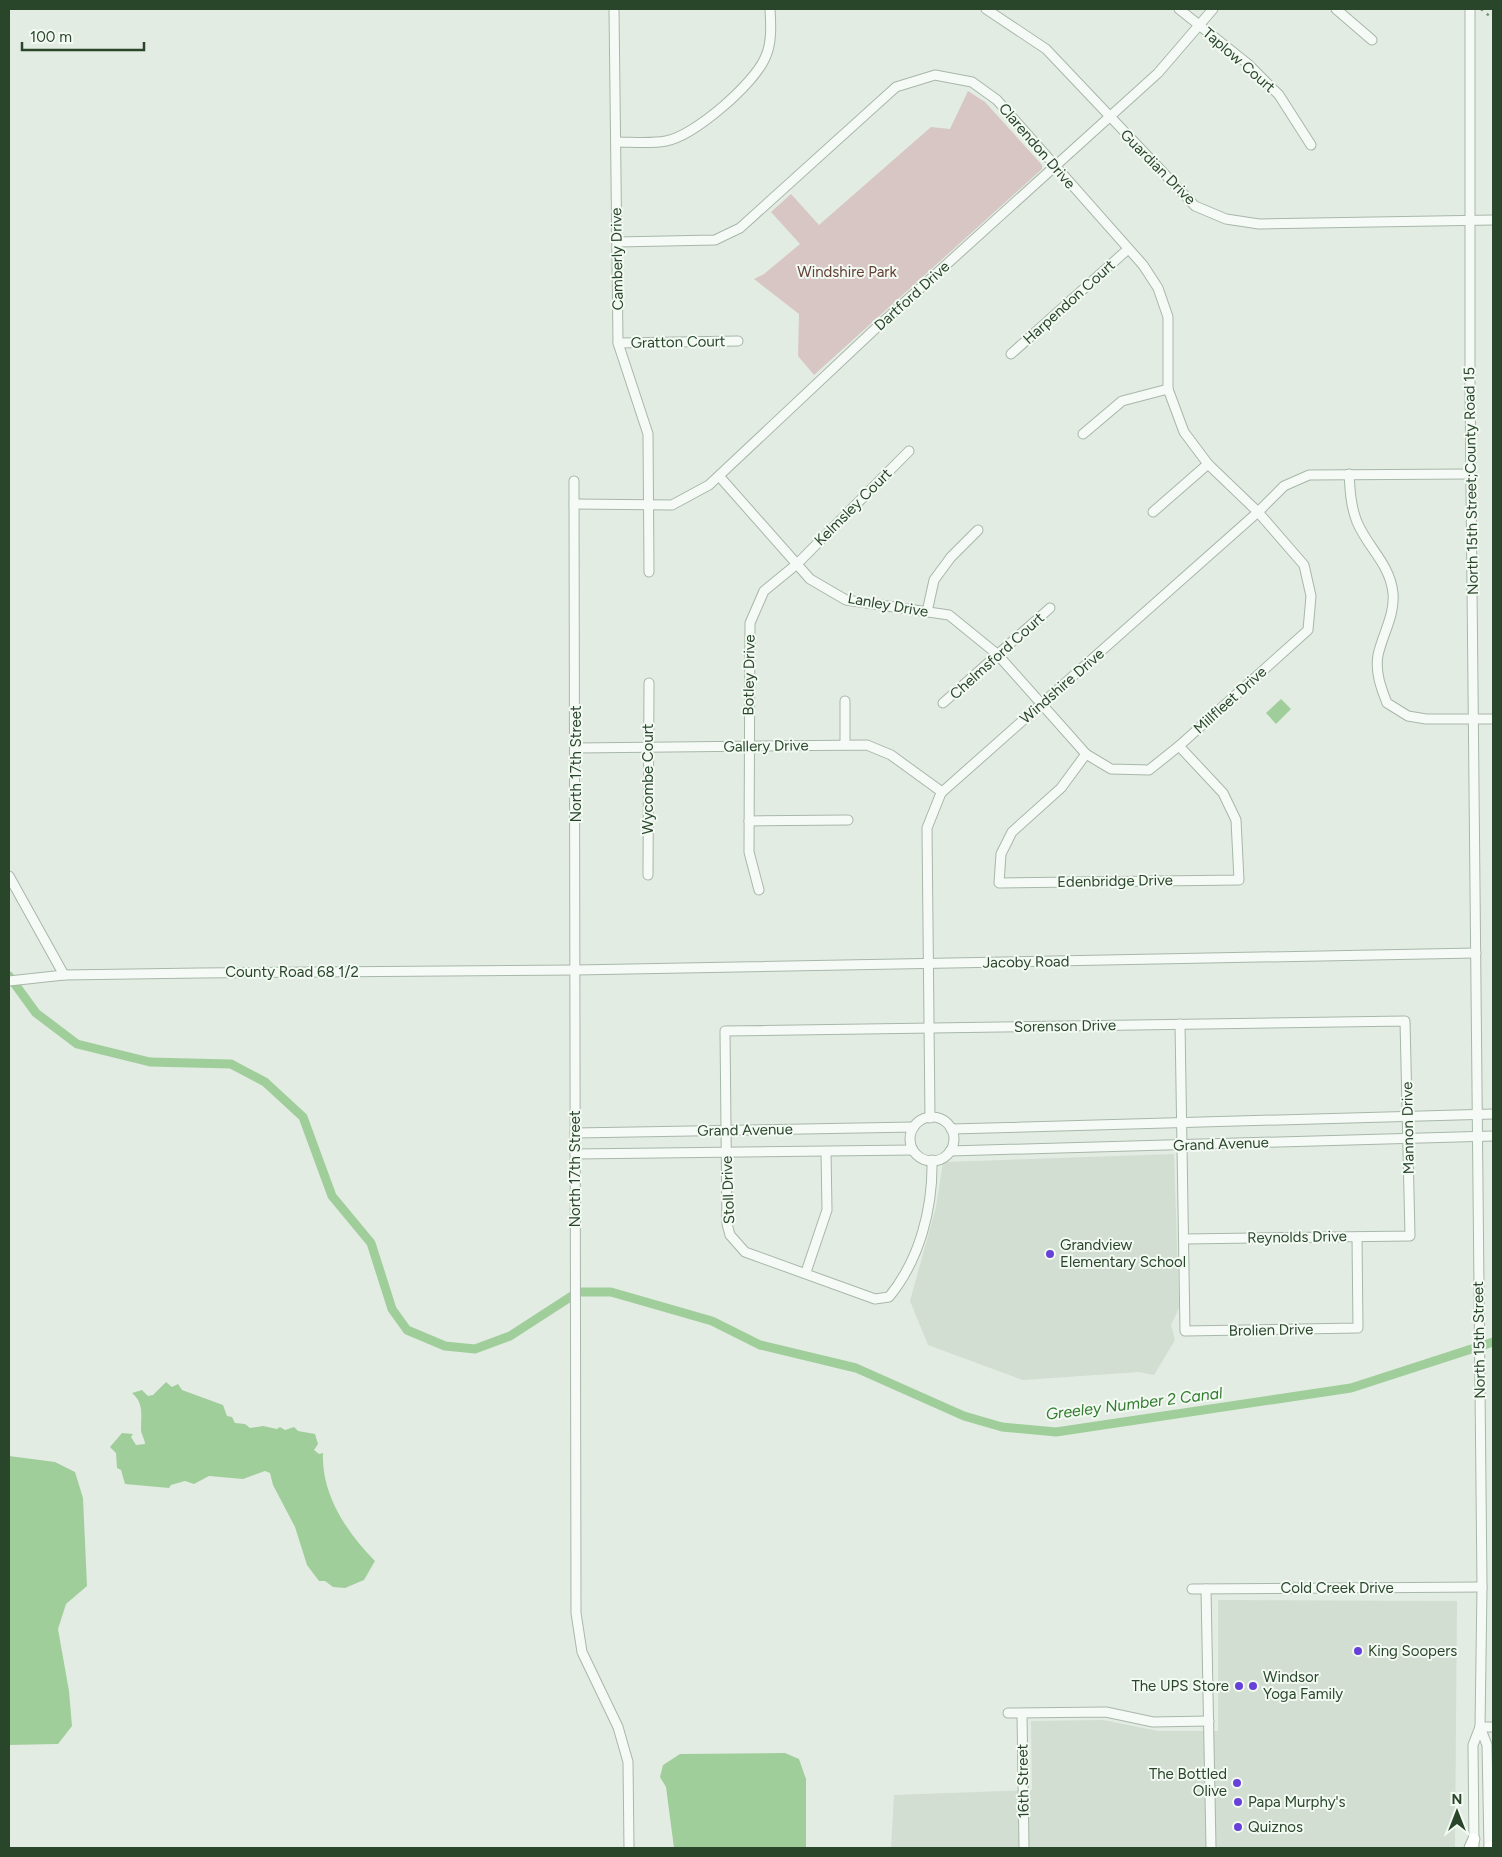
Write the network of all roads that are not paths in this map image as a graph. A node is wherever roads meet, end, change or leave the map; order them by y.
1 (614, 9) edge
2 (770, 9) edge
3 (986, 9) edge
4 (1179, 9) edge
5 (1212, 9) edge
6 (1336, 9) edge
7 (1470, 9) edge
8 (1199, 25) junction
9 (1372, 40) dead end
10 (1110, 118) junction
11 (616, 142) junction
12 (1311, 145) dead end
13 (1055, 168) junction
14 (1493, 220) edge
15 (1469, 221) junction
16 (617, 242) junction
17 (1127, 250) junction
18 (738, 341) dead end
19 (618, 343) junction
20 (1011, 354) dead end
21 (1168, 389) junction
22 (1083, 434) dead end
23 (909, 451) dead end
24 (1208, 464) junction
25 (1349, 474) junction
26 (1471, 474) junction
27 (719, 476) junction
28 (574, 481) dead end
29 (574, 504) junction
30 (648, 505) junction
31 (1153, 512) dead end
32 (1258, 512) junction
33 (978, 530) dead end
34 (797, 564) junction
35 (649, 572) dead end
36 (1050, 608) dead end
37 (927, 612) junction
38 (997, 654) junction
39 (649, 682) dead end
40 (845, 701) dead end
41 (943, 703) dead end
42 (1042, 703) junction
43 (1473, 719) junction
44 (1493, 719) edge
45 (846, 745) junction
46 (748, 746) junction
47 (1179, 746) junction
48 (648, 747) junction
49 (576, 748) junction
50 (1086, 754) junction
51 (942, 792) junction
52 (848, 820) dead end
53 (749, 821) junction
54 (648, 875) dead end
55 (9, 876) edge
56 (759, 890) dead end
57 (1476, 953) junction
58 (929, 964) junction
59 (576, 970) junction
60 (64, 975) junction
61 (9, 981) edge
62 (1405, 1021) joint
63 (1180, 1024) junction
64 (930, 1028) junction
65 (724, 1031) joint
66 (1493, 1114) edge
67 (1477, 1115) junction
68 (1408, 1117) junction
69 (930, 1118) junction
70 (1181, 1122) junction
71 (914, 1127) junction
72 (951, 1129) junction
73 (725, 1131) junction
74 (575, 1133) junction
75 (1493, 1136) edge
76 (1477, 1137) junction
77 (1408, 1139) junction
78 (1182, 1145) junction
79 (912, 1150) junction
80 (950, 1151) junction
81 (826, 1152) junction
82 (726, 1153) junction
83 (576, 1154) junction
84 (932, 1160) junction
85 (1410, 1236) joint
86 (1357, 1237) junction
87 (1184, 1239) junction
88 (806, 1272) junction
89 (1482, 1587) junction
90 (1192, 1589) dead end
91 (1206, 1589) junction
92 (1008, 1713) dead end
93 (1022, 1714) junction
94 (1209, 1721) junction
95 (1480, 1727) junction
96 (1493, 1727) edge
97 (1472, 1845) edge
98 (629, 1848) edge
99 (1024, 1848) edge
100 (1211, 1848) edge
101 (1490, 1848) edge

1 - 11 street, Camberly Drive
2 - 11 street
3 - 10 street, Guardian Drive
4 - 8 street, Taplow Court
5 - 8 street, Dartford Drive
6 - 9 street
7 - 15 street, North 15th Street;County Road 15
8 - 10 street, Dartford Drive
8 - 12 street, Taplow Court
10 - 13 street, Dartford Drive
10 - 15 street, Guardian Drive
11 - 16 street, Camberly Drive
13 - 16 street, Clarendon Drive
13 - 17 street, Clarendon Drive
13 - 27 street, Dartford Drive
14 - 15 street, Guardian Drive
15 - 26 street, North 15th Street;County Road 15
16 - 19 street, Camberly Drive
17 - 20 street, Harpendon Court
17 - 21 street, Clarendon Drive
18 - 19 street, Gratton Court
19 - 30 street, Camberly Drive
21 - 22 street
21 - 24 street, Clarendon Drive
23 - 34 street, Kelmsley Court
24 - 31 street
24 - 32 street, Clarendon Drive
25 - 26 street, Windshire Drive
25 - 32 street, Windshire Drive
25 - 43 street
26 - 43 street, North 15th Street;County Road 15
27 - 30 street, Dartford Drive
27 - 34 street, Lanley Drive
28 - 29 street, North 17th Street
29 - 30 street, Dartford Drive
29 - 49 street, North 17th Street
30 - 35 street, Camberly Drive
32 - 42 street, Windshire Drive
32 - 47 street, Millfleet Drive
33 - 37 street
34 - 37 street, Lanley Drive
34 - 46 street, Botley Drive
36 - 38 street, Chelmsford Court
37 - 38 street, Lanley Drive
38 - 41 street, Chelmsford Court
38 - 42 street, Lanley Drive
39 - 48 street, Wycombe Court
40 - 45 street
42 - 50 street, Millfleet Drive
42 - 51 street, Windshire Drive
43 - 44 street
43 - 57 street, North 15th Street;County Road 15
45 - 46 street, Gallery Drive
45 - 51 street, Gallery Drive
46 - 48 street, Gallery Drive
46 - 53 street, Botley Drive
47 - 50 street, Millfleet Drive
47 - 50 street, Edenbridge Drive
48 - 49 street, Gallery Drive
48 - 54 street, Wycombe Court
49 - 59 street, North 17th Street
51 - 58 street, Windshire Drive
52 - 53 street
53 - 56 street, Botley Drive
55 - 60 street
57 - 58 street, Jacoby Road
57 - 67 street, North 15th Street
58 - 59 street, Jacoby Road
58 - 64 street, Windshire Drive
59 - 60 street, County Road 68 1/2
59 - 74 street, North 17th Street
60 - 61 street, County Road 68 1/2
62 - 63 street, Sorenson Drive
62 - 68 street, Mannon Drive
63 - 64 street, Sorenson Drive
63 - 70 street
64 - 65 street, Sorenson Drive
64 - 69 street, Windshire Drive
65 - 73 street, Stoll Drive
66 - 67 street, Grand Avenue
67 - 68 street, Grand Avenue
67 - 76 street, North 15th Street
68 - 70 street, Grand Avenue
68 - 77 street, Mannon Drive
69 - 71 street
69 - 72 street
70 - 72 street, Grand Avenue
70 - 78 street
71 - 73 street, Grand Avenue
71 - 79 street
72 - 80 street
73 - 74 street, Grand Avenue
73 - 82 street, Stoll Drive
74 - 83 street, North 17th Street
75 - 76 street, Grand Avenue
76 - 77 street, Grand Avenue
76 - 89 street, North 15th Street
77 - 78 street, Grand Avenue
77 - 85 street, Mannon Drive
78 - 80 street, Grand Avenue
78 - 87 street
79 - 81 street, Grand Avenue
79 - 84 street
80 - 84 street
81 - 82 street, Grand Avenue
81 - 88 street
82 - 83 street, Grand Avenue
82 - 88 street, Stoll Drive
83 - 98 street, North 17th Street
84 - 88 street, Stoll Drive
85 - 86 street, Reynolds Drive
86 - 87 street, Reynolds Drive
86 - 87 street, Brolien Drive
89 - 91 street, Cold Creek Drive
89 - 95 street, North 15th Street
90 - 91 street, Cold Creek Drive
91 - 94 street
92 - 93 street
93 - 94 street
93 - 99 street, 16th Street
94 - 100 street
95 - 96 street
95 - 97 street, North 15th Street
95 - 101 street, North 15th Street

